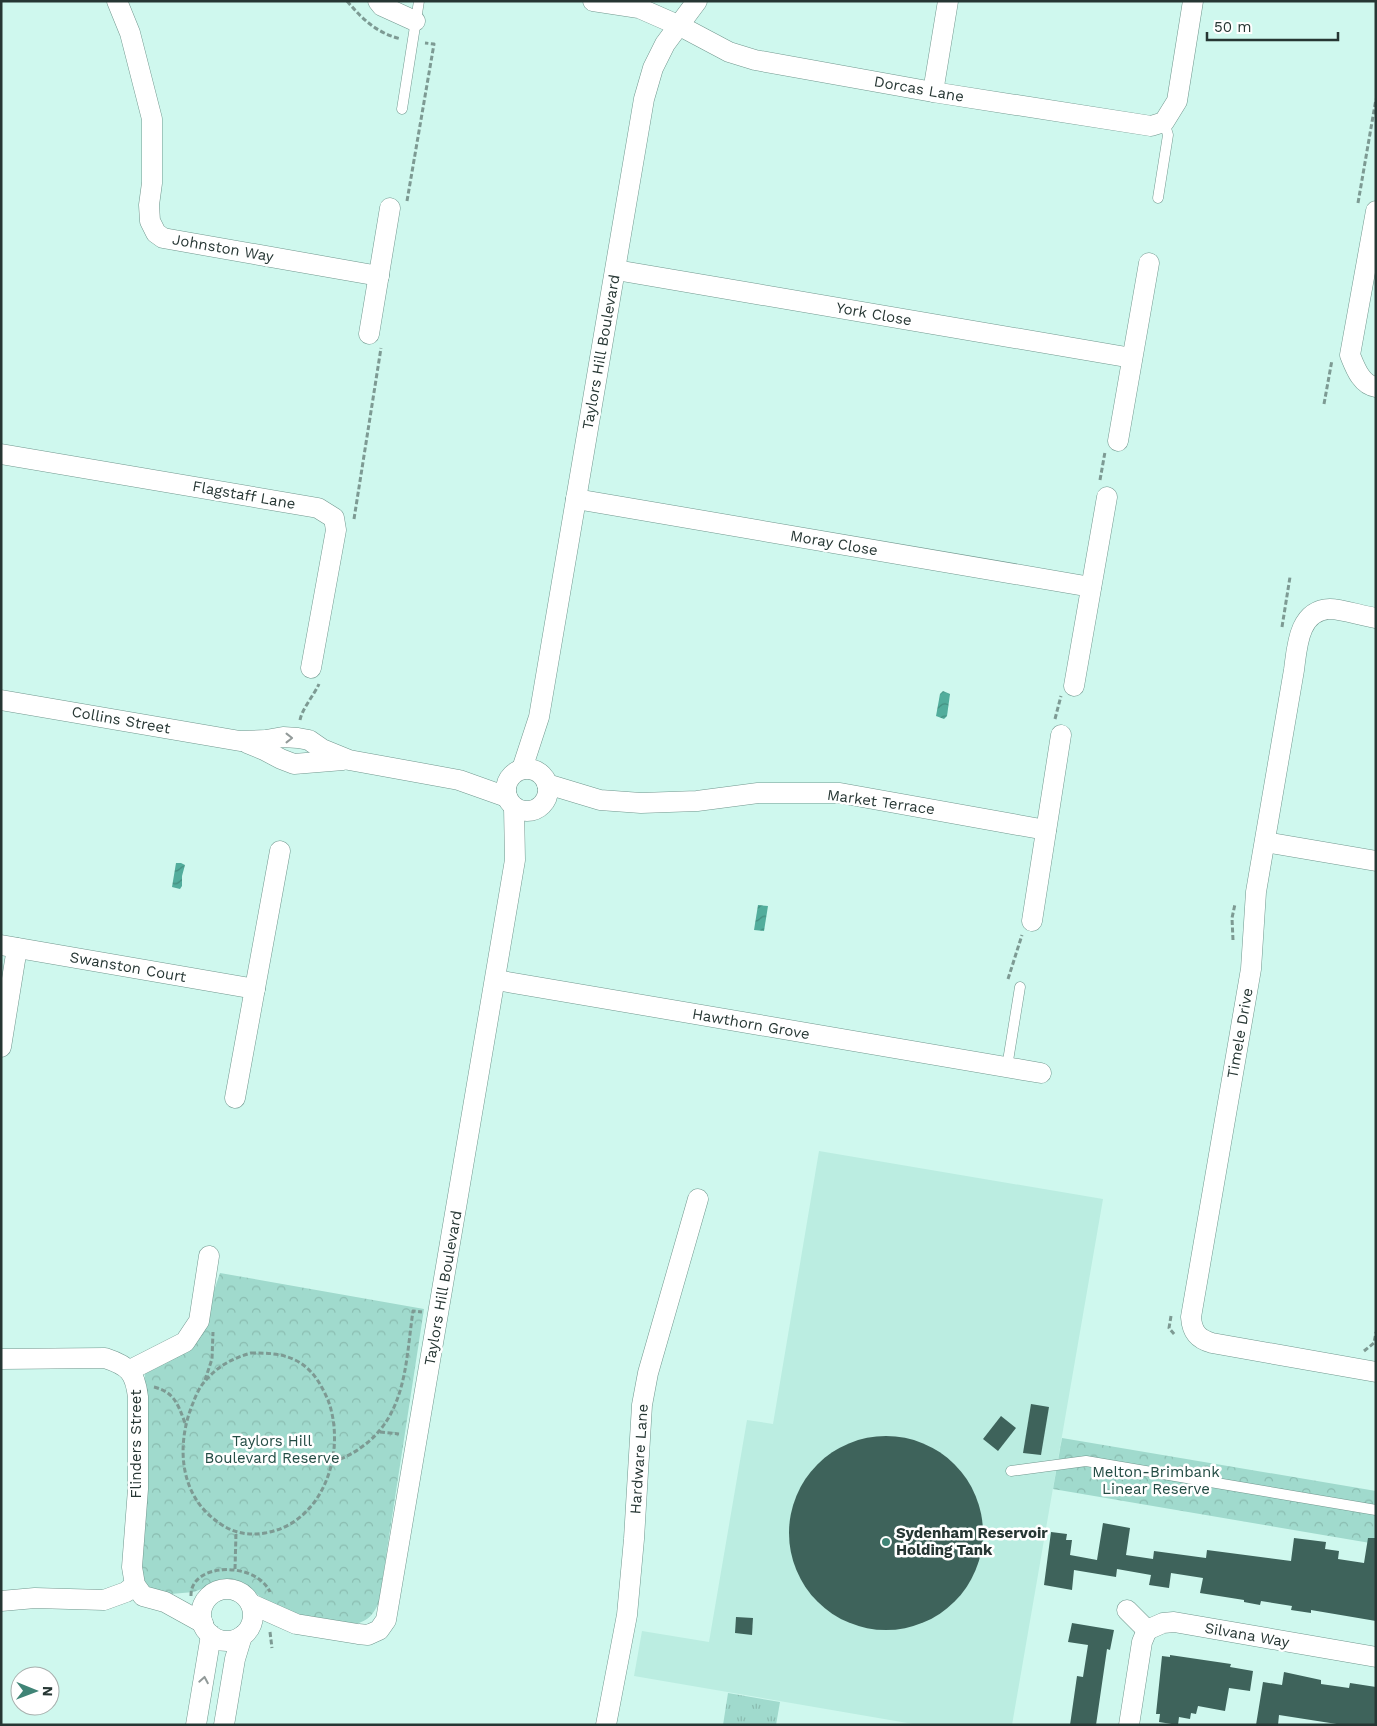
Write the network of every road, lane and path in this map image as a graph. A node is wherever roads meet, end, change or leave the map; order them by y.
1 (117, 1) edge
2 (347, 1) edge
3 (378, 1) edge
4 (593, 1) edge
5 (697, 1) edge
6 (948, 1) edge
7 (1193, 1) edge
8 (417, 11) edge
9 (680, 26) junction
10 (412, 41) junction
11 (932, 92) junction
12 (402, 108) dead end
13 (1164, 122) junction
14 (1158, 198) dead end
15 (398, 209) joint
16 (1376, 211) edge
17 (1149, 263) dead end
18 (616, 270) junction
19 (379, 276) junction
20 (376, 338) joint
21 (1132, 358) junction
22 (1376, 387) edge
23 (1118, 441) joint
24 (1, 454) edge
25 (1103, 492) joint
26 (576, 499) junction
27 (353, 523) dead end
28 (1091, 587) junction
29 (1376, 618) edge
30 (316, 674) joint
31 (1074, 686) dead end
32 (1, 700) edge
33 (1061, 735) dead end
34 (298, 738) junction
35 (240, 741) junction
36 (349, 760) junction
37 (527, 789) junction
38 (1046, 830) junction
39 (1265, 842) junction
40 (280, 851) dead end
41 (1376, 861) edge
42 (1032, 922) joint
43 (9, 947) edge
44 (496, 980) junction
45 (255, 989) junction
46 (1019, 993) joint
47 (1, 1047) edge
48 (1007, 1067) junction
49 (1041, 1073) dead end
50 (235, 1098) dead end
51 (698, 1199) dead end
52 (209, 1256) dead end
53 (438, 1315) junction
54 (1, 1359) edge
55 (1376, 1372) edge
56 (133, 1376) junction
57 (186, 1424) junction
58 (333, 1461) junction
59 (1011, 1471) dead end
60 (1376, 1510) edge
61 (236, 1533) junction
62 (235, 1569) dead end
63 (135, 1584) junction
64 (206, 1600) junction
65 (1, 1601) edge
66 (165, 1602) junction
67 (251, 1604) junction
68 (1127, 1610) dead end
69 (296, 1624) junction
70 (207, 1629) junction
71 (1147, 1630) junction
72 (245, 1633) junction
73 (1376, 1657) edge
74 (196, 1725) edge
75 (224, 1725) edge
76 (606, 1725) edge
77 (1129, 1725) edge

1 - 19 street, Johnston Way
2 - 10 path
3 - 8 street
4 - 9 street, Dorcas Lane
5 - 9 street, Taylors Hill Boulevard
6 - 11 street
7 - 13 street
8 - 10 lane
9 - 11 street, Dorcas Lane
9 - 18 street, Taylors Hill Boulevard
10 - 12 lane
10 - 15 path
11 - 13 street, Dorcas Lane
13 - 14 lane
15 - 19 street
16 - 22 street
17 - 21 street
18 - 21 street, York Close
18 - 26 street, Taylors Hill Boulevard
19 - 20 street
20 - 27 path
21 - 23 street
23 - 25 path
24 - 30 street, Flagstaff Lane
25 - 28 street
26 - 28 street, Moray Close
26 - 37 street, Taylors Hill Boulevard
28 - 31 street
29 - 39 street, Timele Drive
30 - 34 path
32 - 35 street, Collins Street
33 - 38 street
35 -> 34 street, Collins Street
34 - 36 street, Collins Street
35 - 36 street, Collins Street
36 - 37 street, Collins Street
37 - 38 street, Market Terrace
37 - 44 street, Taylors Hill Boulevard
38 - 42 street
39 - 41 street
39 - 55 street, Timele Drive
40 - 45 street
42 - 46 path
43 - 45 street, Swanston Court
43 - 47 street
44 - 48 street, Hawthorn Grove
44 - 53 street, Taylors Hill Boulevard
45 - 50 street
46 - 48 lane
48 - 49 street, Hawthorn Grove
51 - 76 street, Hardware Lane
52 - 56 street
53 - 58 path
53 - 69 street, Taylors Hill Boulevard
54 - 56 street, Flinders Street
56 - 57 path
56 - 63 street, Flinders Street
57 - 58 path
57 - 61 path
58 - 61 path
59 - 60 lane
61 - 62 path
63 - 65 street
63 - 66 street
64 - 66 street
64 - 67 street
64 - 70 street
66 - 70 street
67 - 69 street, Taylors Hill Boulevard
67 - 72 street
68 - 71 street
69 - 72 street, Taylors Hill Boulevard
70 - 72 street
74 -> 70 street
71 - 73 street, Silvana Way
71 - 77 street
72 - 75 street

